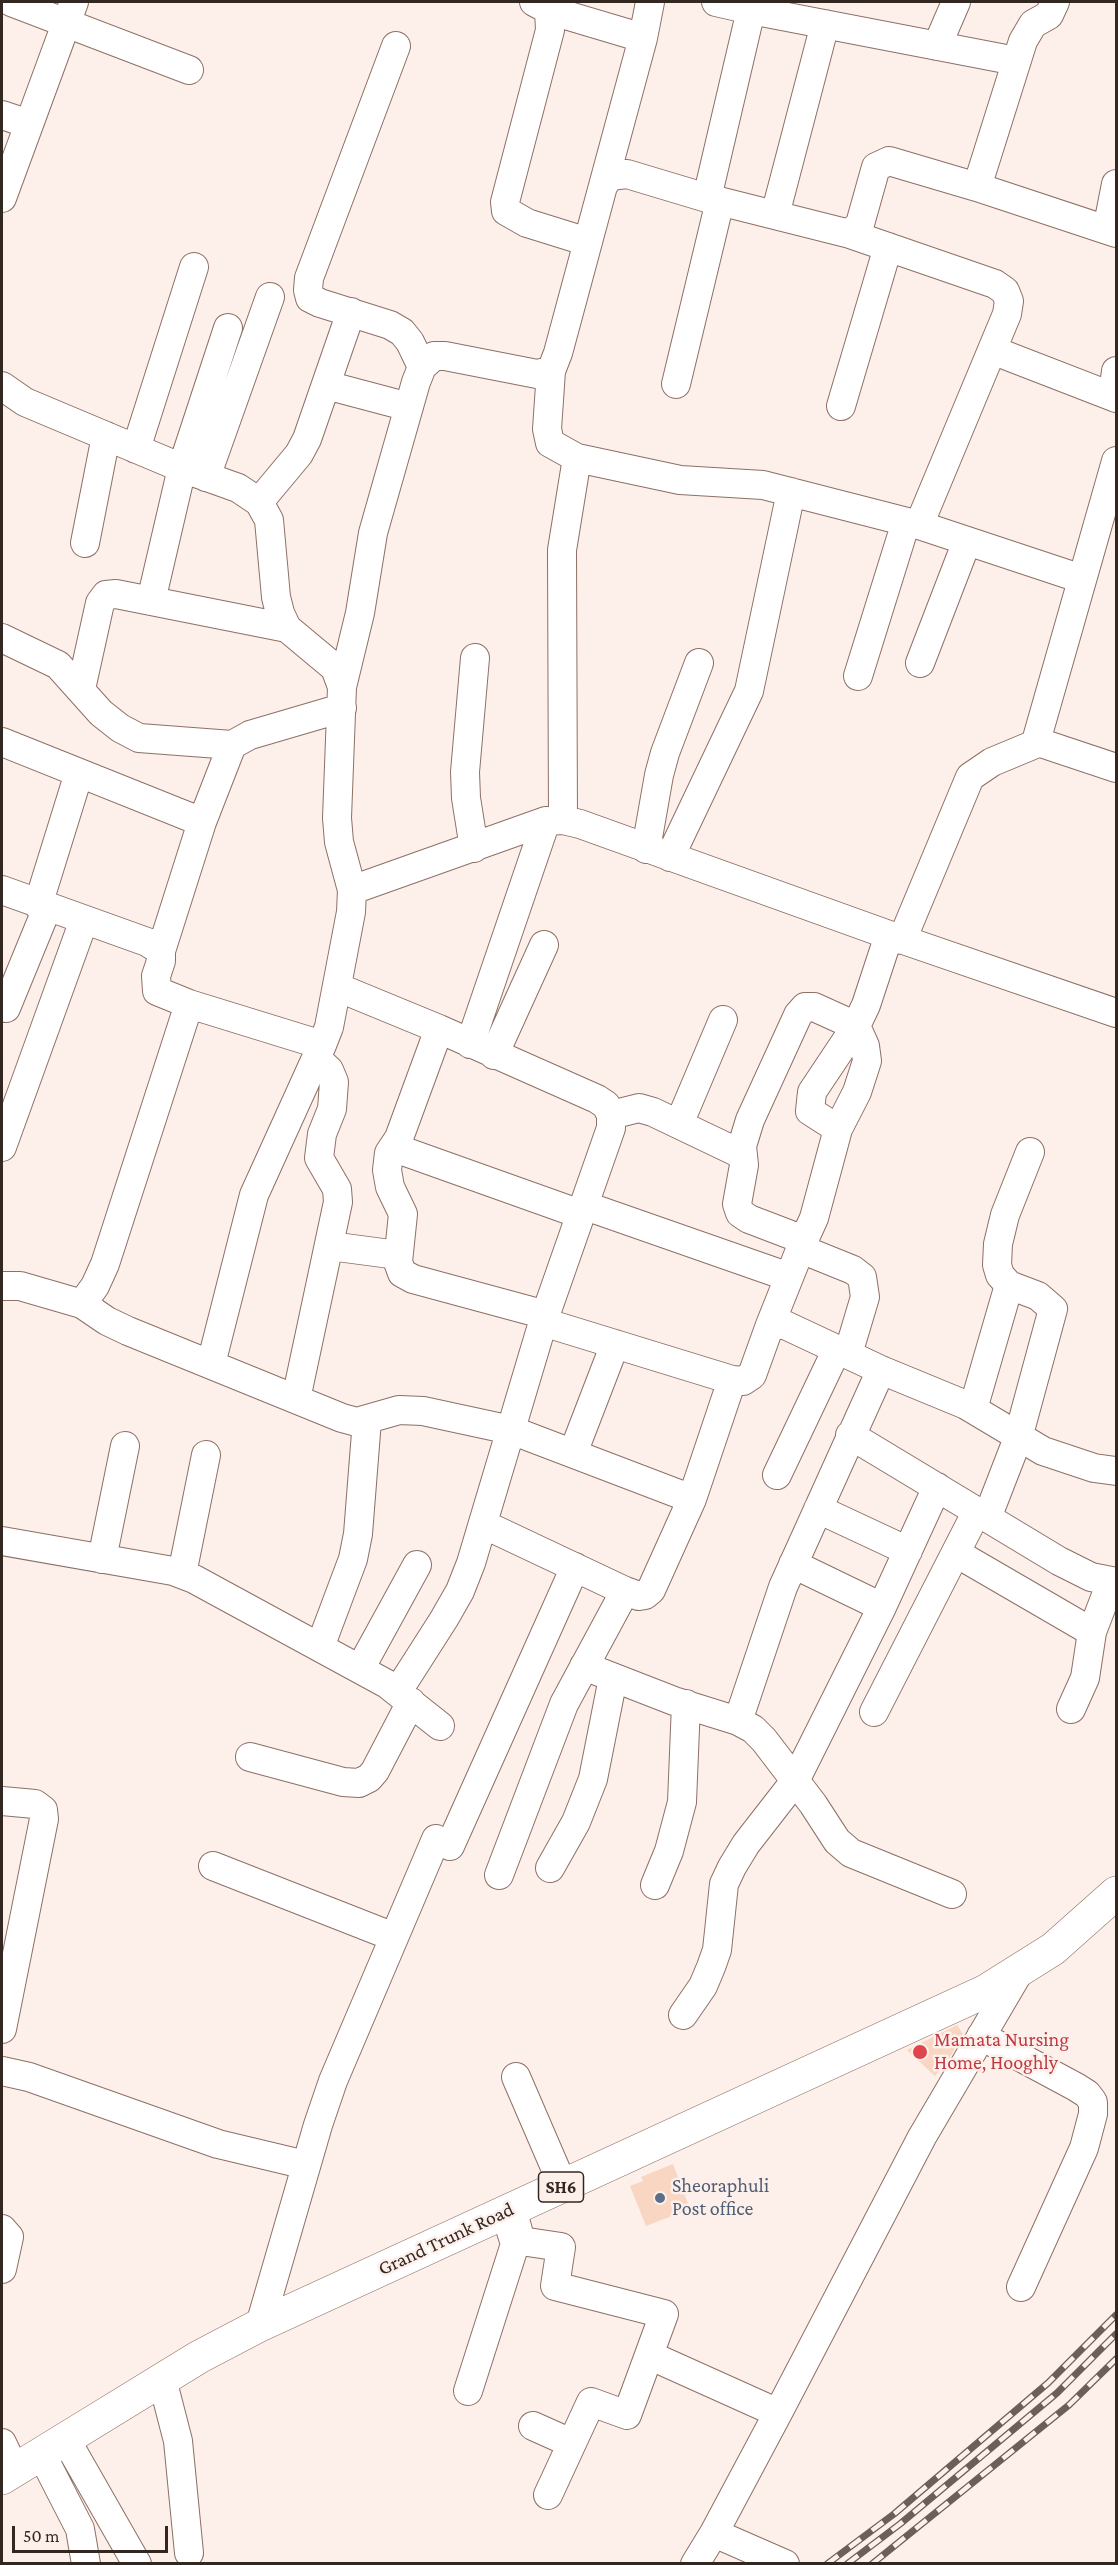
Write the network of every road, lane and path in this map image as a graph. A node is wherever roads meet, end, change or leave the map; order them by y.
1 (12, 2) edge
2 (650, 2) edge
3 (716, 2) edge
4 (956, 2) edge
5 (1055, 2) edge
6 (542, 6) edge
7 (758, 8) edge
8 (70, 12) edge
9 (825, 24) junction
10 (643, 38) junction
11 (396, 46) dead end
12 (938, 46) junction
13 (1016, 61) junction
14 (189, 70) dead end
15 (2, 115) edge
16 (29, 124) junction
17 (1116, 184) edge
18 (603, 186) junction
19 (977, 187) junction
20 (2, 198) edge
21 (713, 199) junction
22 (775, 215) junction
23 (1112, 232) edge
24 (850, 234) junction
25 (588, 242) junction
26 (888, 247) junction
27 (194, 267) dead end
28 (270, 297) dead end
29 (351, 312) junction
30 (228, 328) dead end
31 (992, 350) junction
32 (422, 367) junction
33 (551, 370) junction
34 (1116, 371) edge
35 (676, 384) dead end
36 (326, 385) junction
37 (2, 386) edge
38 (1116, 398) edge
39 (13, 401) edge
40 (841, 406) dead end
41 (409, 407) junction
42 (106, 436) junction
43 (136, 449) junction
44 (577, 458) junction
45 (1116, 461) edge
46 (194, 472) junction
47 (791, 492) junction
48 (259, 502) junction
49 (912, 523) junction
50 (967, 541) junction
51 (84, 543) dead end
52 (1082, 579) junction
53 (151, 601) junction
54 (287, 628) junction
55 (2, 638) edge
56 (475, 658) dead end
57 (699, 663) dead end
58 (920, 663) dead end
59 (858, 676) dead end
60 (81, 689) junction
61 (342, 697) junction
62 (2, 742) edge
63 (1040, 742) junction
64 (232, 746) junction
65 (1116, 768) edge
66 (79, 773) junction
67 (555, 821) junction
68 (202, 822) junction
69 (474, 848) junction
70 (658, 853) junction
71 (2, 891) edge
72 (352, 891) junction
73 (43, 906) junction
74 (84, 920) junction
75 (895, 937) junction
76 (544, 945) dead end
77 (161, 951) junction
78 (337, 987) junction
79 (189, 1004) junction
80 (4, 1007) edge
81 (1116, 1013) edge
82 (723, 1020) dead end
83 (47, 1022) junction
84 (856, 1026) junction
85 (439, 1029) junction
86 (482, 1049) junction
87 (319, 1051) junction
88 (611, 1115) junction
89 (679, 1124) junction
90 (838, 1129) junction
91 (399, 1138) junction
92 (2, 1147) edge
93 (1030, 1152) dead end
94 (743, 1155) junction
95 (581, 1209) junction
96 (803, 1245) junction
97 (330, 1246) junction
98 (398, 1255) junction
99 (789, 1278) junction
100 (1009, 1285) junction
101 (2, 1286) edge
102 (82, 1304) junction
103 (545, 1318) junction
104 (770, 1325) junction
105 (615, 1344) junction
106 (842, 1352) junction
107 (211, 1364) junction
108 (881, 1370) junction
109 (732, 1380) junction
110 (296, 1400) junction
111 (973, 1409) junction
112 (368, 1420) junction
113 (511, 1430) junction
114 (850, 1435) junction
115 (1018, 1438) junction
116 (125, 1446) dead end
117 (573, 1453) junction
118 (206, 1455) dead end
119 (1116, 1471) edge
120 (777, 1475) dead end
121 (937, 1487) junction
122 (692, 1499) junction
123 (818, 1509) junction
124 (982, 1514) junction
125 (483, 1524) junction
126 (2, 1541) edge
127 (908, 1551) junction
128 (956, 1553) junction
129 (102, 1559) junction
130 (793, 1564) junction
131 (417, 1565) dead end
132 (575, 1567) junction
133 (182, 1574) junction
134 (1114, 1582) edge
135 (625, 1591) junction
136 (882, 1607) junction
137 (1092, 1632) junction
138 (320, 1647) junction
139 (584, 1666) junction
140 (360, 1669) junction
141 (613, 1678) junction
142 (405, 1696) junction
143 (686, 1704) junction
144 (1071, 1709) dead end
145 (874, 1712) dead end
146 (738, 1720) junction
147 (440, 1726) dead end
148 (250, 1757) dead end
149 (795, 1781) junction
150 (2, 1801) edge
151 (213, 1866) dead end
152 (550, 1868) dead end
153 (499, 1875) dead end
154 (655, 1885) dead end
155 (1116, 1893) edge
156 (952, 1894) dead end
157 (394, 1937) junction
158 (1019, 1972) junction
159 (683, 2015) dead end
160 (2, 2029) edge
161 (981, 2036) junction
162 (2, 2071) edge
163 (516, 2077) dead end
164 (306, 2164) junction
165 (563, 2186) junction
166 (508, 2210) junction
167 (2, 2229) edge
168 (2, 2269) edge
169 (1021, 2287) dead end
170 (260, 2325) junction
171 (649, 2355) junction
172 (162, 2379) junction
173 (468, 2391) dead end
174 (778, 2413) junction
175 (533, 2426) dead end
176 (572, 2443) junction
177 (25, 2456) edge
178 (548, 2495) dead end
179 (714, 2533) junction
180 (189, 2553) dead end
181 (86, 2564) edge
182 (137, 2564) edge
183 (695, 2564) edge
184 (785, 2564) edge

1 - 8 street
2 - 10 street
3 - 7 street
4 - 12 street
5 - 13 street
6 - 10 street
6 - 25 street
7 - 9 street
7 - 21 street
8 - 14 street
8 - 16 street
9 - 12 street
9 - 22 street
10 - 18 street
11 - 29 street
12 - 13 street
13 - 19 street
15 - 16 street
16 - 20 street
17 - 23 street
18 - 21 street
18 - 25 street
19 - 23 street
19 - 24 street
21 - 22 street
21 - 35 street
22 - 24 street
24 - 26 street
25 - 33 street
26 - 31 street
26 - 40 street
27 - 43 street
28 - 46 street
29 - 32 street
29 - 36 street
30 - 46 street
31 - 38 street
31 - 49 street
32 - 33 street
32 - 41 street
33 - 44 street
34 - 38 street
36 - 41 street
36 - 48 street
37 - 39 street
39 - 42 street
41 - 61 street
42 - 43 street
42 - 51 street
43 - 46 street
44 - 47 street
44 - 67 street
45 - 52 street
46 - 48 street
46 - 53 street
47 - 49 street
47 - 70 street
48 - 54 street
49 - 50 street
49 - 59 street
50 - 52 street
50 - 58 street
52 - 63 street
53 - 54 street
53 - 60 street
54 - 61 street
55 - 60 street
56 - 69 street
57 - 70 street
60 - 64 street
61 - 64 street
61 - 72 street
62 - 66 street
63 - 65 street
63 - 75 street
64 - 68 street
66 - 68 street
66 - 73 street
67 - 69 street
67 - 70 street
67 - 86 street
68 - 77 street
69 - 72 street
70 - 75 street
71 - 73 street
72 - 78 street
73 - 74 street
73 - 80 street
74 - 77 street
74 - 83 street
75 - 81 street
75 - 84 street
76 - 86 street
77 - 79 street
78 - 85 street
78 - 87 street
79 - 87 street
79 - 102 street
80 - 83 street
82 - 89 street
83 - 92 street
84 - 90 street
84 - 90 street
84 - 94 street
85 - 86 street
85 - 91 street
86 - 88 street
87 - 97 street
87 - 107 street
88 - 89 street
88 - 95 street
89 - 94 street
90 - 96 street
91 - 95 street
91 - 98 street
93 - 100 street
94 - 96 street
95 - 99 street
95 - 103 street
96 - 99 street
96 - 106 street
97 - 98 street
97 - 110 street
98 - 103 street
99 - 104 street
100 - 111 street
100 - 115 street
101 - 102 street
102 - 107 street
103 - 105 street
103 - 113 street
104 - 106 street
104 - 109 street
105 - 109 street
105 - 117 street
106 - 108 street
106 - 120 street
107 - 110 street
108 - 111 street
108 - 114 street
109 - 122 street
110 - 112 street
111 - 115 street
112 - 113 street
112 - 138 street
113 - 117 street
113 - 125 street
114 - 121 street
114 - 123 street
115 - 119 street
115 - 124 street
116 - 129 street
117 - 122 street
118 - 133 street
121 - 124 street
121 - 127 street
122 - 135 street
123 - 127 street
123 - 130 street
124 - 128 street
124 - 134 street
125 - 132 street
125 - 142 street
126 - 129 street
127 - 136 street
128 - 137 street
128 - 145 street
129 - 133 street
130 - 136 street
130 - 146 street
131 - 140 street
132 - 135 street
132 - 157 street
133 - 138 street
134 - 137 street
135 - 139 street
136 - 149 street
137 - 144 street
138 - 140 street
139 - 141 street
139 - 153 street
140 - 142 street
141 - 143 street
141 - 152 street
142 - 147 street
142 - 148 street
143 - 146 street
143 - 154 street
146 - 149 street
149 - 156 street
149 - 159 street
150 - 160 street
151 - 157 street
155 - 158 main road, Grand Trunk Road / SH6
157 - 164 street
158 - 161 street
158 - 165 main road, Grand Trunk Road / SH6
161 - 169 street
161 - 174 street
162 - 164 street
163 - 165 street
164 - 170 street
165 - 166 main road, Grand Trunk Road / SH6
166 - 170 main road, Grand Trunk Road / SH6
166 - 171 street
166 - 173 street
167 - 168 street
170 - 172 main road, Grand Trunk Road / SH6
171 - 174 street
171 - 176 street
172 - 177 main road, Grand Trunk Road / SH6
172 - 180 street
174 - 179 street
175 - 176 street
176 - 178 street
177 - 181 street
177 - 182 street
179 - 183 street
179 - 184 street

